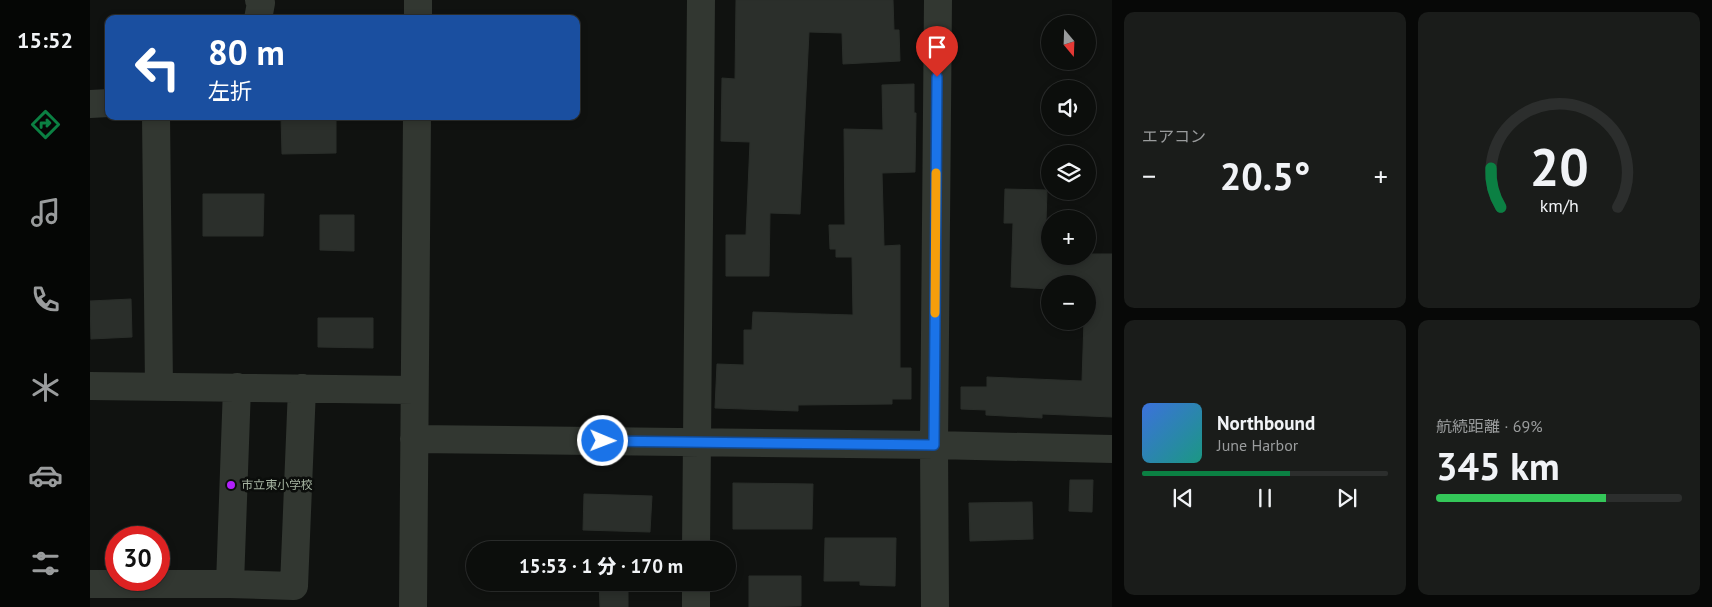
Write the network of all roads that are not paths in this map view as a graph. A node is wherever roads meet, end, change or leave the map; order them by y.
1 (259, 0) edge
2 (418, 0) edge
3 (700, 0) edge
4 (938, 0) edge
5 (259, 15) edge
6 (418, 15) edge
7 (105, 103) edge
8 (90, 104) edge
9 (156, 120) edge
10 (417, 120) edge
11 (90, 386) edge
12 (159, 386) junction
13 (237, 387) junction
14 (302, 388) junction
15 (414, 390) junction
16 (414, 439) junction
17 (697, 442) junction
18 (934, 445) junction
19 (1112, 449) edge
20 (696, 541) edge
21 (90, 584) edge
22 (230, 584) junction
23 (696, 591) edge
24 (294, 597) edge
25 (412, 607) edge
26 (696, 607) edge
27 (935, 607) edge

1 - 5 street
2 - 6 street
3 - 17 street
4 - 18 street
7 - 8 street
9 - 12 street
10 - 15 street
11 - 12 street
12 - 13 street
13 - 14 street
13 - 22 street
14 - 15 street
14 - 24 street
15 - 16 street
16 - 17 street
16 - 25 street
17 - 18 street
17 - 20 street
18 - 19 street
18 - 27 street
21 - 22 street
22 - 24 street
23 - 26 street

